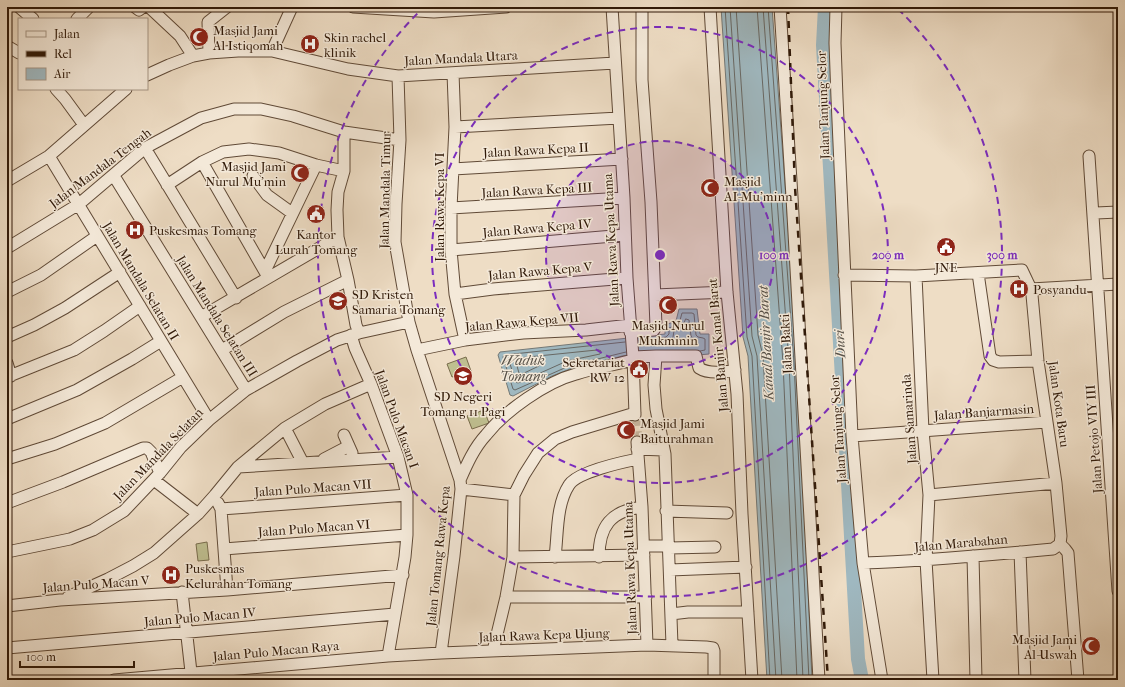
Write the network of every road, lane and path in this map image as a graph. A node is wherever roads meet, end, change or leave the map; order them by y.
1 (19, 7) edge
2 (89, 7) edge
3 (134, 7) edge
4 (143, 7) edge
5 (149, 7) edge
6 (227, 7) edge
7 (292, 7) edge
8 (354, 7) edge
9 (498, 7) edge
10 (506, 7) edge
11 (612, 7) edge
12 (642, 7) edge
13 (710, 7) edge
14 (780, 7) edge
15 (836, 7) edge
16 (378, 8) edge
17 (434, 9) edge
18 (161, 11) edge
19 (32, 18) edge
20 (79, 18) edge
21 (7, 46) edge
22 (272, 51) junction
23 (18, 52) edge
24 (209, 53) junction
25 (193, 56) junction
26 (615, 63) junction
27 (453, 73) junction
28 (148, 75) edge
29 (398, 76) junction
30 (57, 90) edge
31 (122, 90) edge
32 (112, 93) edge
33 (619, 118) junction
34 (84, 125) junction
35 (455, 127) junction
36 (344, 132) junction
37 (400, 140) junction
38 (145, 148) junction
39 (48, 156) junction
40 (1089, 156) dead end
41 (622, 159) junction
42 (202, 162) junction
43 (316, 165) junction
44 (453, 169) junction
45 (344, 171) junction
46 (114, 176) junction
47 (252, 176) dead end
48 (7, 181) edge
49 (167, 185) junction
50 (624, 198) junction
51 (79, 204) junction
52 (451, 208) junction
53 (1096, 212) dead end
54 (1118, 212) edge
55 (292, 213) junction
56 (625, 235) junction
57 (97, 236) junction
58 (338, 237) junction
59 (7, 248) edge
60 (451, 250) junction
61 (120, 272) junction
62 (978, 273) junction
63 (267, 274) junction
64 (844, 275) junction
65 (916, 276) junction
66 (627, 278) junction
67 (348, 280) junction
68 (1118, 284) edge
69 (1097, 285) junction
70 (1031, 289) junction
71 (7, 292) edge
72 (727, 292) junction
73 (455, 294) junction
74 (655, 295) junction
75 (236, 298) junction
76 (140, 306) junction
77 (201, 317) junction
78 (409, 322) junction
79 (630, 330) junction
80 (355, 334) junction
81 (7, 337) edge
82 (465, 340) junction
83 (161, 341) junction
84 (222, 350) junction
85 (417, 350) junction
86 (656, 356) junction
87 (633, 358) junction
88 (1038, 361) junction
89 (7, 363) edge
90 (735, 370) junction
91 (9, 376) edge
92 (183, 377) junction
93 (371, 384) junction
94 (246, 390) junction
95 (7, 419) edge
96 (209, 420) junction
97 (1047, 422) junction
98 (285, 428) junction
99 (923, 431) junction
100 (344, 435) dead end
101 (852, 436) junction
102 (349, 446) junction
103 (637, 450) junction
104 (663, 450) junction
105 (398, 457) junction
106 (7, 459) edge
107 (354, 459) junction
108 (318, 462) junction
109 (302, 463) junction
110 (238, 467) junction
111 (157, 476) junction
112 (1056, 483) junction
113 (461, 485) junction
114 (215, 495) junction
115 (407, 495) junction
116 (514, 495) junction
117 (929, 495) junction
118 (7, 503) edge
119 (642, 507) junction
120 (221, 509) junction
121 (666, 511) junction
122 (727, 513) dead end
123 (198, 514) junction
124 (407, 535) junction
125 (1060, 544) junction
126 (668, 547) junction
127 (715, 547) dead end
128 (224, 549) junction
129 (644, 551) junction
130 (7, 552) edge
131 (1020, 552) junction
132 (972, 556) junction
133 (513, 557) junction
134 (555, 557) junction
135 (599, 557) junction
136 (926, 560) junction
137 (863, 563) junction
138 (746, 567) junction
139 (670, 570) junction
140 (403, 574) junction
141 (227, 590) junction
142 (1118, 591) edge
143 (182, 592) junction
144 (506, 597) junction
145 (646, 597) junction
146 (60, 600) junction
147 (7, 606) edge
148 (748, 612) junction
149 (395, 614) junction
150 (671, 614) junction
151 (187, 633) junction
152 (647, 645) junction
153 (672, 645) junction
154 (7, 648) edge
155 (493, 651) junction
156 (441, 653) junction
157 (388, 656) junction
158 (191, 672) junction
159 (114, 680) edge
160 (714, 680) edge
161 (752, 680) edge
162 (819, 680) edge
163 (882, 680) edge
164 (933, 680) edge
165 (976, 680) edge
166 (1025, 680) edge
167 (1078, 680) edge

1 - 19 street
2 - 20 street
3 - 4 street
5 - 18 street
6 - 24 street
7 - 22 street
8 - 16 street
9 - 10 street
9 - 17 street
11 - 26 street, Jalan Rawa Kepa Utama
12 - 74 street
13 - 72 street, Jalan Banjir Kanal Barat
14 - 162 street, Jalan Bakti
15 - 64 street, Jalan Tanjung Selor
16 - 17 street
18 - 25 street
21 - 23 street
22 - 24 street, Jalan Mandala Utara
22 - 29 street, Jalan Mandala Utara
24 - 25 street, Jalan Mandala Utara
25 - 28 street, Jalan Mandala Utara
26 - 27 street, Jalan Mandala Utara
26 - 33 street, Jalan Rawa Kepa Utama
27 - 29 street, Jalan Mandala Utara
27 - 35 street, Jalan Rawa Kepa VI
29 - 37 street, Jalan Mandala Timur
30 - 34 street
31 - 32 street
32 - 34 street
33 - 35 street
33 - 41 street, Jalan Rawa Kepa Utama
34 - 39 street
35 - 44 street, Jalan Rawa Kepa VI
36 - 37 street, Jalan Mandala Tengah
36 - 38 street, Jalan Mandala Tengah
36 - 45 street, Jalan Pulo Macan I
37 - 78 street, Jalan Mandala Timur
38 - 46 street, Jalan Mandala Tengah
38 - 49 street
39 - 48 street
39 - 51 street, Jalan Mandala Selatan II
40 - 69 street, Jalan Petojo VIY III
41 - 44 street, Jalan Rawa Kepa II
41 - 50 street, Jalan Rawa Kepa Utama
42 - 43 street
42 - 49 street
42 - 63 street
43 - 45 street
43 - 55 street
44 - 52 street, Jalan Rawa Kepa VI
45 - 58 street, Jalan Pulo Macan I
46 - 51 street, Jalan Mandala Tengah
46 - 77 street, Jalan Mandala Selatan III
47 - 55 street
49 - 75 street
50 - 52 street, Jalan Rawa Kepa III
50 - 56 street, Jalan Rawa Kepa Utama
51 - 57 street, Jalan Mandala Selatan II
51 - 59 street, Jalan Mandala Tengah
52 - 60 street, Jalan Rawa Kepa VI
53 - 54 street
55 - 63 street
56 - 60 street, Jalan Rawa Kepa IV
56 - 66 street, Jalan Rawa Kepa Utama
57 - 61 street, Jalan Mandala Selatan II
57 - 71 street
58 - 63 street
58 - 67 street, Jalan Pulo Macan I
60 - 73 street, Jalan Rawa Kepa VI
61 - 76 street, Jalan Mandala Selatan II
61 - 81 street
62 - 65 street
62 - 70 street, Jalan Kota Baru
62 - 88 street
63 - 75 street
64 - 65 street
64 - 101 street, Jalan Tanjung Selor
65 - 99 street, Jalan Samarinda
66 - 73 street, Jalan Rawa Kepa V
66 - 79 street, Jalan Rawa Kepa Utama
67 - 80 street, Jalan Pulo Macan I
67 - 84 street
68 - 69 street
69 - 70 street
69 - 142 street, Jalan Petojo VIY III
70 - 88 street, Jalan Kota Baru
72 - 74 street
72 - 90 street, Jalan Banjir Kanal Barat
73 - 82 street, Jalan Rawa Kepa VI
74 - 79 street, Jalan Rawa Kepa VII
75 - 77 street
76 - 83 street, Jalan Mandala Selatan II
76 - 91 street
77 - 84 street, Jalan Mandala Selatan III
78 - 80 street, Jalan Mandala Selatan
78 - 85 street, Jalan Mandala Timur
79 - 82 street, Jalan Rawa Kepa VII
79 - 87 street, Jalan Rawa Kepa Utama
80 - 93 street, Jalan Pulo Macan I
80 - 94 street, Jalan Mandala Selatan
82 - 85 street, Jalan Rawa Kepa VII
83 - 92 street, Jalan Mandala Selatan II
83 - 95 street
84 - 94 street, Jalan Mandala Selatan III
85 - 113 street, Jalan Tomang Rawa Kepa
86 - 87 street
86 - 90 street
86 - 104 street
87 - 113 street
87 - 116 street, Jalan Rawa Kepa Utama
88 - 97 street, Jalan Kota Baru
89 - 91 street
90 - 138 street, Jalan Banjir Kanal Barat
92 - 96 street, Jalan Mandala Selatan II
92 - 106 street
93 - 98 street
93 - 105 street, Jalan Pulo Macan I
94 - 96 street, Jalan Mandala Selatan
96 - 111 street, Jalan Mandala Selatan
97 - 99 street, Jalan Banjarmasin
97 - 112 street, Jalan Kota Baru
98 - 109 street
98 - 110 street
99 - 101 street, Jalan Banjarmasin
99 - 117 street, Jalan Samarinda
100 - 102 street
101 - 137 street, Jalan Tanjung Selor
102 - 107 street
102 - 108 street
103 - 104 street
103 - 119 street, Jalan Rawa Kepa Utama
103 - 134 street
104 - 121 street
105 - 107 street
105 - 115 street, Jalan Pulo Macan I
107 - 108 street
108 - 109 street
109 - 110 street
110 - 114 street
111 - 118 street
111 - 123 street
111 - 130 street, Jalan Mandala Selatan
112 - 117 street
112 - 125 street, Jalan Kota Baru
113 - 116 street
113 - 156 street, Jalan Tomang Rawa Kepa
114 - 120 street
114 - 123 street
115 - 120 street, Jalan Pulo Macan VII
115 - 124 street, Jalan Pulo Macan I
116 - 133 street
117 - 136 street, Jalan Samarinda
119 - 129 street, Jalan Rawa Kepa Utama
119 - 135 street
120 - 128 street
121 - 122 street
121 - 126 street
123 - 146 street
124 - 128 street, Jalan Pulo Macan VI
124 - 140 street, Jalan Pulo Macan I
125 - 131 street, Jalan Marabahan
125 - 167 street
126 - 127 street
126 - 129 street
126 - 139 street
128 - 141 street
129 - 135 street
129 - 145 street, Jalan Rawa Kepa Utama
131 - 132 street, Jalan Marabahan
131 - 166 street
132 - 136 street, Jalan Marabahan
132 - 165 street
133 - 134 street
133 - 144 street
134 - 135 street
136 - 137 street, Jalan Marabahan
136 - 164 street, Jalan Samarinda
137 - 163 street, Jalan Tanjung Selor
138 - 139 street
138 - 148 street, Jalan Banjir Kanal Barat
139 - 150 street
140 - 141 street, Jalan Pulo Macan V
140 - 149 street, Jalan Pulo Macan I
141 - 143 street, Jalan Pulo Macan V
143 - 146 street, Jalan Pulo Macan V
143 - 151 street
144 - 145 street
144 - 155 street
145 - 152 street, Jalan Rawa Kepa Utama
146 - 147 street, Jalan Pulo Macan V
148 - 150 street
148 - 161 street, Jalan Banjir Kanal Barat
149 - 151 street, Jalan Pulo Macan IV
149 - 157 street, Jalan Pulo Macan I
150 - 153 street
151 - 154 street, Jalan Pulo Macan IV
151 - 158 street
152 - 153 street, Jalan Rawa Kepa Ujung
152 - 155 street, Jalan Rawa Kepa Ujung
153 - 160 street, Jalan Rawa Kepa Ujung
155 - 156 street, Jalan Rawa Kepa Ujung
156 - 157 street, Jalan Pulo Macan Raya
157 - 158 street, Jalan Pulo Macan Raya
158 - 159 street, Jalan Pulo Macan Raya

